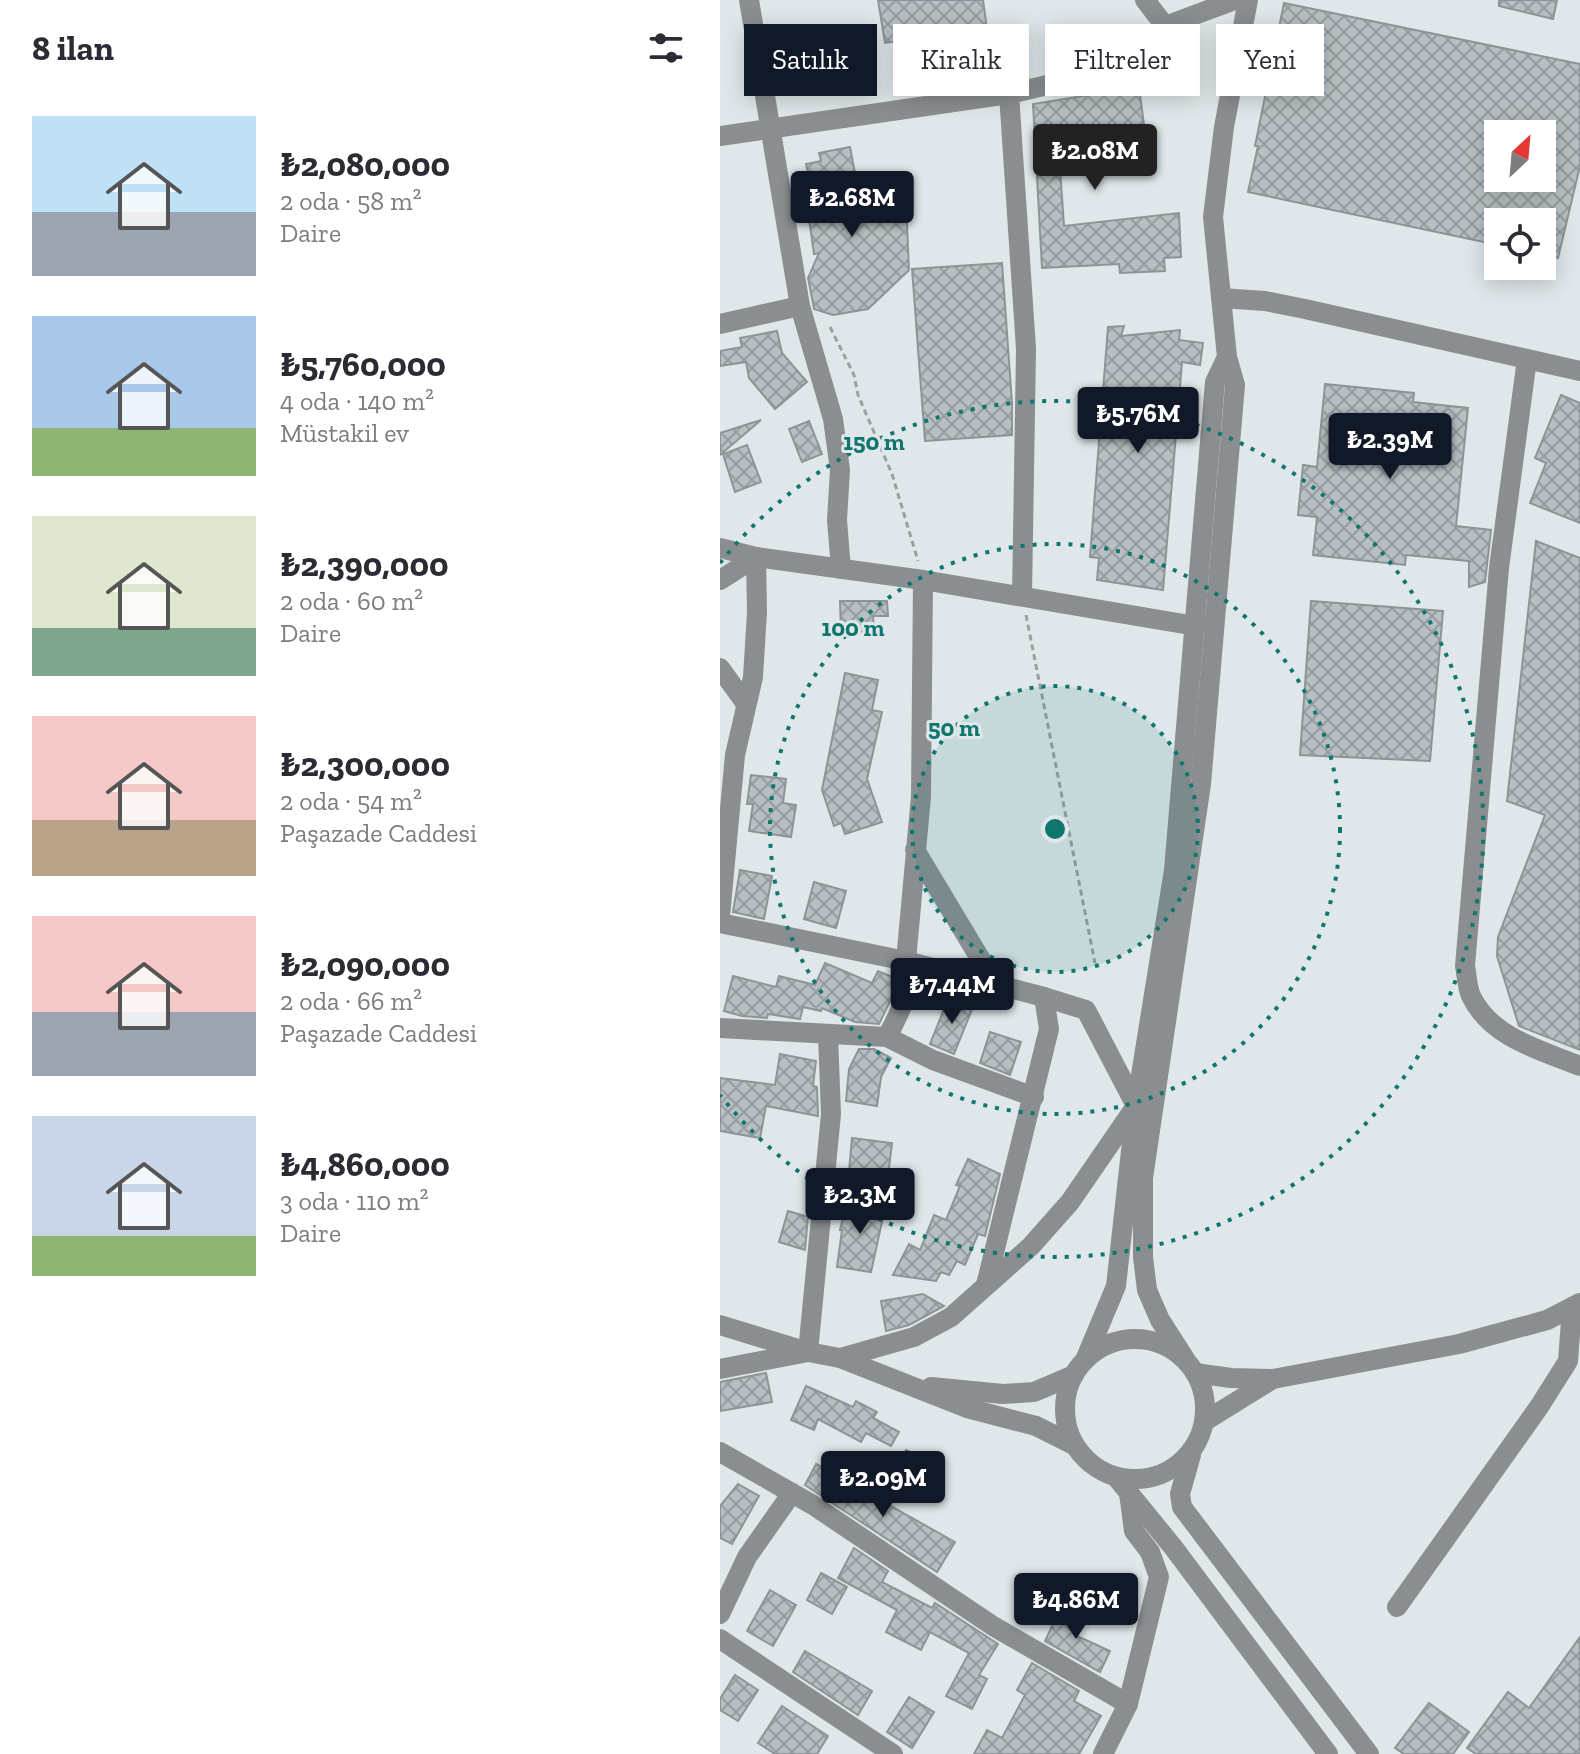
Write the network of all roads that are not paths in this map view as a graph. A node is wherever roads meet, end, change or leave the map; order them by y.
1 (749, 0) edge
2 (1145, 0) edge
3 (1235, 0) edge
4 (1248, 0) edge
5 (1163, 24) edge
6 (1170, 24) edge
7 (994, 96) edge
8 (1009, 96) edge
9 (768, 127) junction
10 (720, 136) edge
11 (1221, 298) junction
12 (800, 306) junction
13 (720, 324) edge
14 (1227, 357) junction
15 (1527, 359) junction
16 (1580, 371) edge
17 (720, 548) edge
18 (756, 557) junction
19 (841, 569) junction
20 (720, 580) edge
21 (923, 580) junction
22 (1022, 596) junction
23 (1196, 626) junction
24 (720, 668) edge
25 (746, 704) junction
26 (915, 850) junction
27 (723, 853) edge
28 (720, 916) edge
29 (720, 923) edge
30 (906, 961) junction
31 (996, 985) junction
32 (1044, 997) junction
33 (720, 1028) edge
34 (828, 1035) junction
35 (887, 1037) junction
36 (1580, 1066) edge
37 (1034, 1097) junction
38 (1136, 1106) junction
39 (986, 1285) junction
40 (1576, 1305) edge
41 (720, 1325) edge
42 (808, 1352) junction
43 (840, 1358) junction
44 (1190, 1366) junction
45 (1079, 1368) junction
46 (720, 1369) edge
47 (1273, 1379) junction
48 (907, 1386) junction
49 (1205, 1421) junction
50 (1074, 1445) junction
51 (720, 1452) edge
52 (1192, 1452) junction
53 (1123, 1485) junction
54 (792, 1493) junction
55 (1397, 1607) dead end
56 (720, 1614) edge
57 (720, 1639) edge
58 (1128, 1704) junction
59 (1364, 1748) edge
60 (893, 1754) edge
61 (1103, 1754) edge
62 (1328, 1754) edge

1 - 9 street
2 - 5 street
3 - 6 street
4 - 11 street
7 - 9 street
8 - 22 street
9 - 10 street
9 - 12 street
11 - 14 street
11 - 15 street
12 - 13 street
12 - 19 street
14 - 23 street
14 - 44 street
15 - 16 street
15 - 36 street
17 - 18 street
18 - 19 street
18 - 20 street
18 - 25 street
19 - 21 street
21 - 22 street
21 - 26 street
22 - 23 street
23 - 38 street
24 - 25 street
25 - 27 street
26 - 30 street
26 - 31 street
27 - 28 street
29 - 30 street
30 - 31 street
30 - 35 street
31 - 32 street
32 - 37 street
32 - 38 street
33 - 34 street
34 - 35 street
34 - 42 street
35 - 37 street
37 - 39 street
38 - 39 street
38 - 45 street
39 - 43 street
40 - 47 street
40 - 55 street
41 - 42 street
42 - 43 street
42 - 46 street
43 - 48 street
44 - 45 street
44 - 47 street
44 - 49 street
45 - 48 street
45 - 50 street
47 - 49 street
48 - 50 street
49 - 52 street
50 - 53 street
51 - 54 street
52 - 53 street
52 - 59 street
53 - 58 street
53 - 62 street
54 - 56 street
54 - 58 street
57 - 60 street
58 - 61 street

